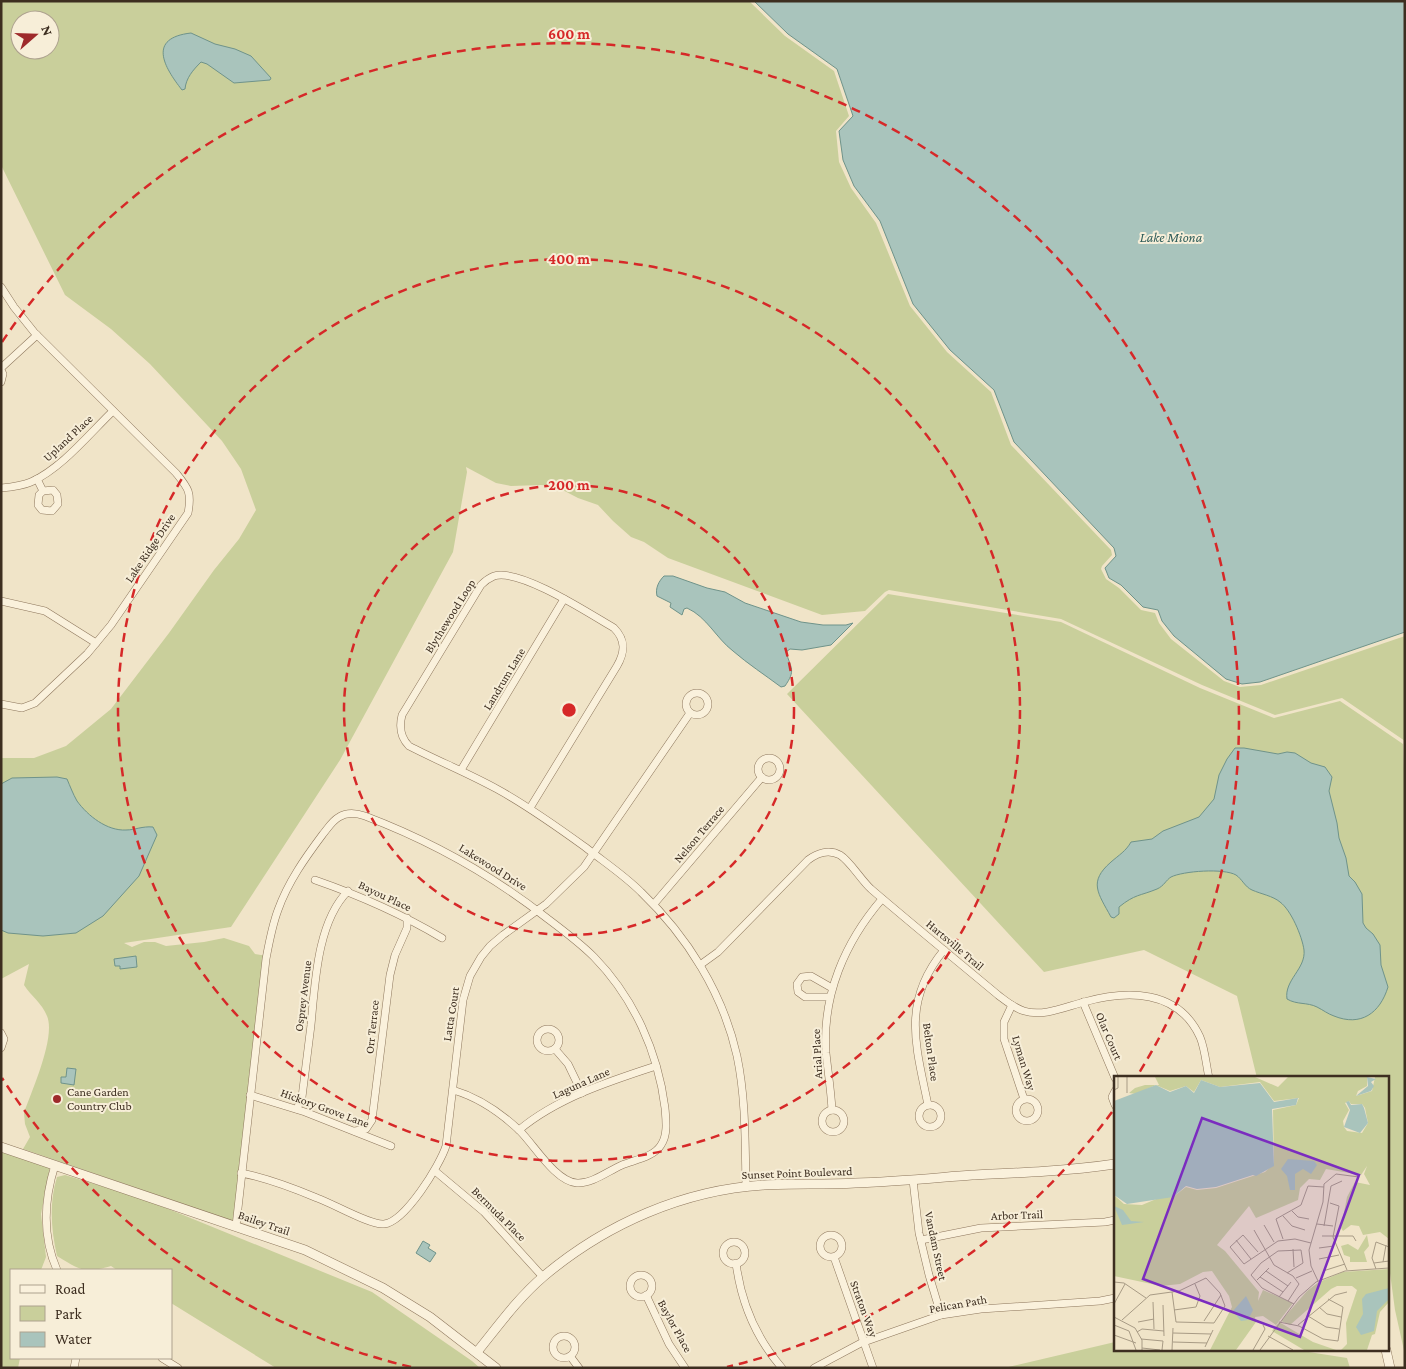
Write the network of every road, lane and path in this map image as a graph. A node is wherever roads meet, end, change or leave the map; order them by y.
1 (1, 287) edge
2 (37, 335) junction
3 (1, 369) edge
4 (1, 382) edge
5 (113, 411) junction
6 (37, 479) junction
7 (1, 488) edge
8 (43, 491) dead end
9 (564, 599) junction
10 (1, 601) edge
11 (96, 643) junction
12 (1, 704) edge
13 (690, 713) dead end
14 (461, 770) junction
15 (762, 777) dead end
16 (530, 808) junction
17 (594, 854) junction
18 (315, 880) dead end
19 (348, 892) junction
20 (882, 899) junction
21 (654, 904) junction
22 (537, 910) junction
23 (407, 918) junction
24 (442, 938) dead end
25 (944, 950) junction
26 (700, 965) junction
27 (832, 988) junction
28 (829, 997) junction
29 (1083, 1002) junction
30 (1012, 1005) junction
31 (1, 1033) edge
32 (1, 1048) edge
33 (555, 1049) dead end
34 (656, 1066) junction
35 (1114, 1076) edge
36 (1209, 1076) edge
37 (452, 1090) junction
38 (582, 1093) junction
39 (250, 1095) junction
40 (1024, 1099) dead end
41 (928, 1105) dead end
42 (297, 1109) junction
43 (832, 1110) dead end
44 (519, 1130) junction
45 (355, 1131) junction
46 (391, 1146) dead end
47 (1, 1147) edge
48 (1114, 1164) edge
49 (55, 1165) junction
50 (435, 1171) junction
51 (241, 1173) junction
52 (913, 1180) junction
53 (746, 1187) junction
54 (1114, 1220) edge
55 (236, 1226) junction
56 (921, 1240) junction
57 (834, 1257) dead end
58 (736, 1263) dead end
59 (58, 1269) edge
60 (543, 1277) junction
61 (646, 1296) dead end
62 (1114, 1298) edge
63 (941, 1315) junction
64 (864, 1342) junction
65 (477, 1352) junction
66 (1386, 1352) edge
67 (570, 1356) dead end
68 (164, 1359) edge
69 (178, 1368) edge
70 (496, 1368) edge
71 (579, 1368) edge
72 (685, 1368) edge
73 (782, 1368) edge
74 (814, 1368) edge
75 (873, 1368) edge
76 (1390, 1368) edge

1 - 2 street, Lake Ridge Drive
2 - 3 street
2 - 5 street, Lake Ridge Drive
3 - 4 street
5 - 6 street, Upland Place
5 - 11 street, Lake Ridge Drive
6 - 7 street, Upland Place
6 - 8 street
9 - 14 street, Landrum Lane
9 - 14 street, Blythewood Loop
9 - 16 street, Blythewood Loop
10 - 11 street
11 - 12 street, Lake Ridge Drive
13 - 17 street, Latta Court
14 - 16 street, Blythewood Loop
15 - 21 street, Nelson Terrace
16 - 17 street, Blythewood Loop
17 - 21 street, Blythewood Loop
17 - 22 street, Latta Court
18 - 19 street, Bayou Place
19 - 23 street, Bayou Place
19 - 42 street, Osprey Avenue
20 - 25 street, Hartsville Trail
20 - 26 street, Hartsville Trail
20 - 27 street, Arial Place
21 - 26 street, Blythewood Loop
22 - 34 street, Lakewood Drive
22 - 37 street, Latta Court
22 - 39 street, Lakewood Drive
23 - 24 street, Bayou Place
23 - 45 street, Orr Terrace
25 - 30 street, Hartsville Trail
25 - 41 street, Belton Place
26 - 53 street, Blythewood Loop
27 - 28 street, Arial Place
27 - 28 street
28 - 43 street, Arial Place
29 - 30 street, Hartsville Trail
29 - 35 street, Olar Court
29 - 36 street, Hartsville Trail
30 - 40 street, Lyman Way
31 - 32 street
33 - 38 street
34 - 38 street, Laguna Lane
34 - 44 street, Lakewood Drive
37 - 44 street, Lakewood Drive
37 - 50 street, Latta Court
38 - 44 street, Laguna Lane
39 - 42 street, Hickory Grove Lane
39 - 51 street, Lakewood Drive
42 - 45 street, Hickory Grove Lane
45 - 46 street, Hickory Grove Lane
47 - 49 street, Bailey Trail
48 - 52 street, Sunset Point Boulevard
49 - 55 street, Bailey Trail
49 - 59 street
50 - 51 street, Latta Court
50 - 60 street, Bermuda Place
51 - 55 street, Lakewood Drive
52 - 53 street, Sunset Point Boulevard
52 - 56 street, Vandam Street
53 - 60 street, Sunset Point Boulevard
54 - 56 street, Arbor Trail
55 - 65 street, Bailey Trail
56 - 63 street, Vandam Street
57 - 64 street, Straton Way
58 - 73 street
60 - 65 street, Sunset Point Boulevard
61 - 72 street, Baylor Place
62 - 63 street, Pelican Path
63 - 64 street, Pelican Path
64 - 74 street, Pelican Path
64 - 75 street, Straton Way
65 - 70 street, Bailey Trail
66 - 76 street
67 - 71 street
68 - 69 street

